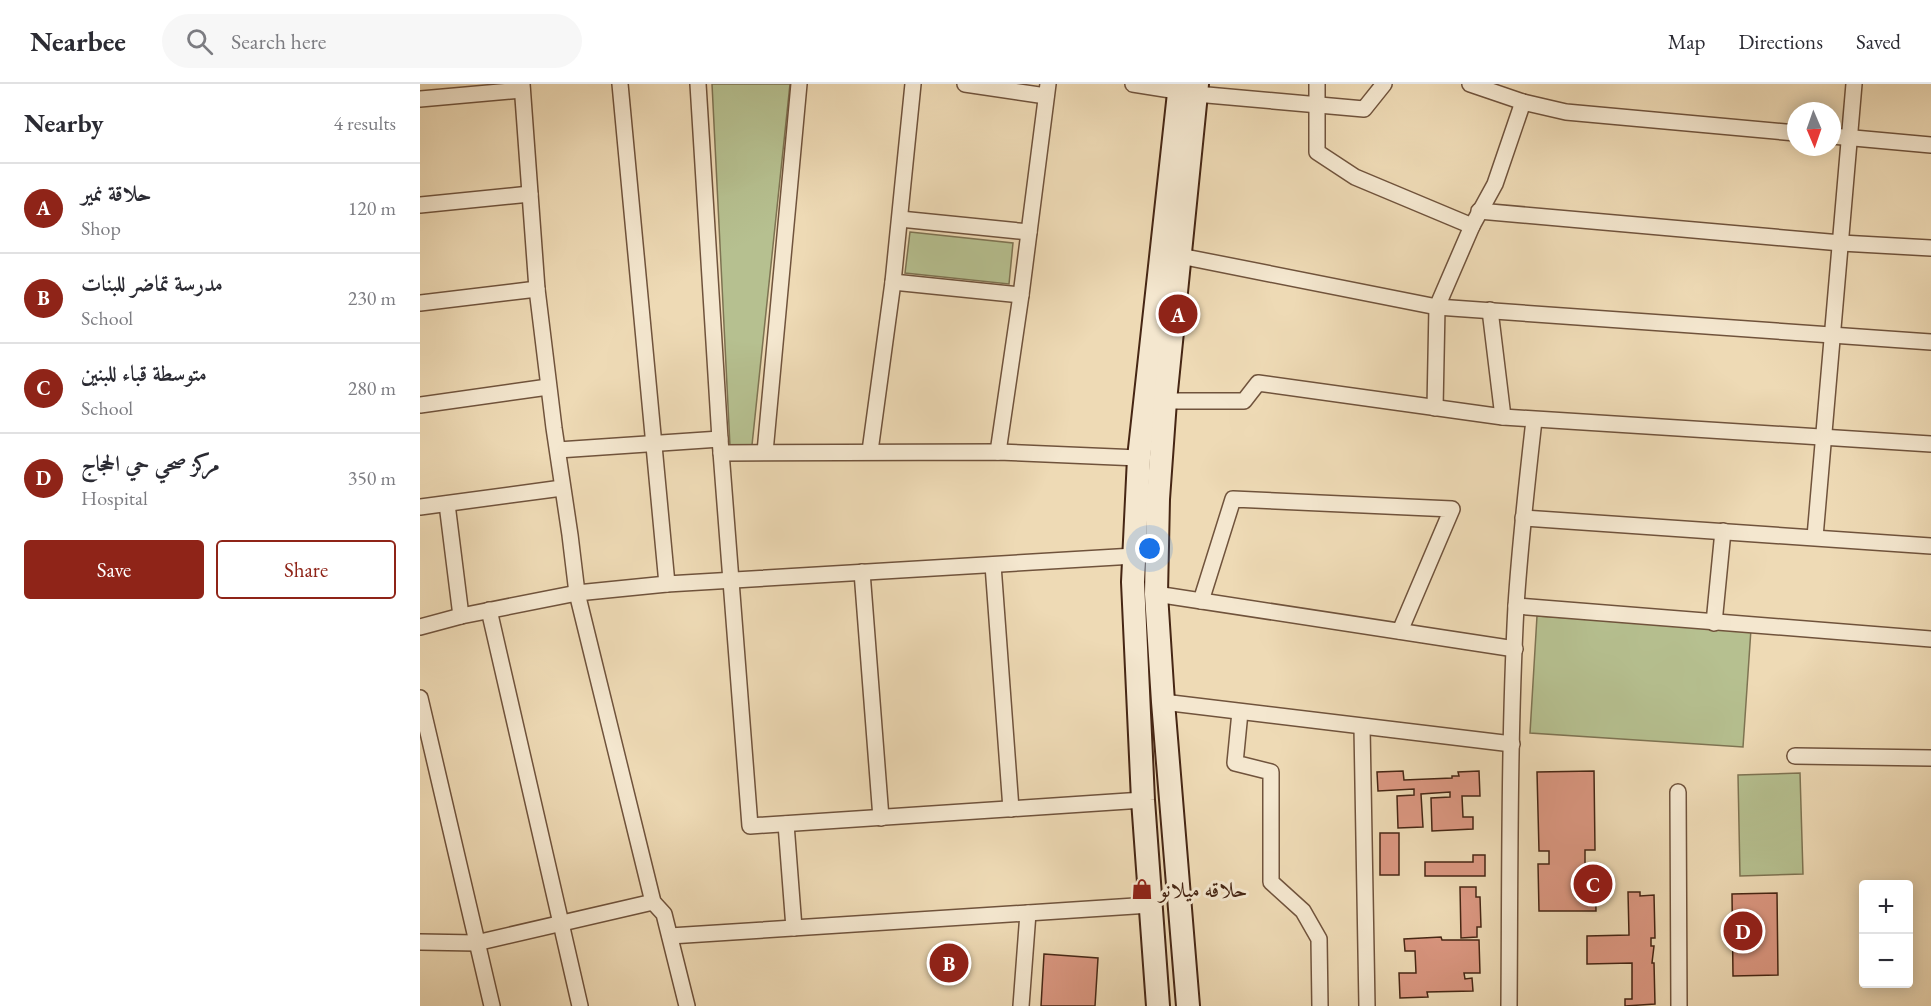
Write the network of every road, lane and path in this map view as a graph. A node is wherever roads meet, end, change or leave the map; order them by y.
1 (620, 84) edge
2 (698, 84) edge
3 (799, 84) edge
4 (914, 84) edge
5 (965, 84) edge
6 (1133, 84) edge
7 (1317, 84) edge
8 (1384, 84) edge
9 (1470, 84) edge
10 (1854, 84) edge
11 (522, 87) edge
12 (1188, 88) edge
13 (1047, 90) edge
14 (420, 99) edge
15 (1523, 102) junction
16 (1316, 105) junction
17 (1787, 132) edge
18 (1841, 137) edge
19 (1850, 138) junction
20 (1931, 145) edge
21 (530, 194) junction
22 (420, 205) edge
23 (1479, 211) junction
24 (900, 219) junction
25 (1472, 226) junction
26 (1029, 232) junction
27 (1841, 243) junction
28 (1931, 248) edge
29 (1180, 256) junction
30 (893, 282) junction
31 (537, 289) junction
32 (1021, 295) junction
33 (420, 303) edge
34 (1437, 307) junction
35 (1490, 310) junction
36 (1833, 334) junction
37 (1931, 342) edge
38 (548, 387) junction
39 (1166, 401) junction
40 (420, 405) edge
41 (1435, 408) junction
42 (1503, 417) junction
43 (1534, 420) junction
44 (1824, 437) junction
45 (654, 442) junction
46 (1931, 444) edge
47 (721, 446) junction
48 (558, 450) junction
49 (870, 451) junction
50 (765, 452) junction
51 (998, 452) junction
52 (1138, 458) junction
53 (562, 488) junction
54 (447, 504) junction
55 (420, 507) edge
56 (1523, 518) junction
57 (1724, 531) junction
58 (1815, 537) junction
59 (1931, 546) edge
60 (1134, 556) junction
61 (993, 565) junction
62 (862, 572) junction
63 (731, 581) junction
64 (667, 584) junction
65 (577, 592) junction
66 (1156, 594) junction
67 (1201, 601) junction
68 (1516, 606) junction
69 (489, 610) junction
70 (461, 616) junction
71 (1714, 623) junction
72 (420, 627) edge
73 (1400, 631) junction
74 (1931, 639) edge
75 (1515, 649) junction
76 (420, 698) edge
77 (1163, 702) junction
78 (1240, 712) junction
79 (1362, 727) junction
80 (1512, 744) junction
81 (1795, 756) dead end
82 (1931, 758) edge
83 (1678, 792) dead end
84 (1143, 800) junction
85 (1011, 809) junction
86 (881, 818) junction
87 (786, 824) junction
88 (653, 902) junction
89 (1150, 905) junction
90 (1028, 913) junction
91 (561, 922) junction
92 (794, 928) junction
93 (670, 936) junction
94 (420, 942) edge
95 (476, 943) junction
96 (492, 1006) edge
97 (580, 1006) edge
98 (687, 1006) edge
99 (1021, 1006) edge
100 (1158, 1006) edge
101 (1188, 1006) edge
102 (1320, 1006) edge
103 (1368, 1006) edge
104 (1509, 1006) edge
105 (1679, 1006) edge

1 - 45 street
2 - 47 street
3 - 50 street
4 - 24 street
5 - 13 street
6 - 12 street
7 - 16 street
8 - 16 street
9 - 15 street
10 - 19 street
11 - 14 street
11 - 21 street
12 - 16 street
12 - 29 main road
12 - 52 main road
13 - 26 street
15 - 17 street
15 - 23 street
16 - 25 street
18 - 19 street
19 - 20 street
19 - 27 street
21 - 22 street
21 - 31 street
23 - 25 street
23 - 27 street
24 - 26 street
24 - 30 street
25 - 34 street
26 - 32 street
27 - 28 street
27 - 36 street
29 - 34 street
29 - 39 main road
30 - 32 street
30 - 49 street
31 - 33 street
31 - 38 street
32 - 51 street
34 - 35 street
34 - 41 street
35 - 36 street
35 - 42 street
36 - 37 street
36 - 44 street
38 - 40 street
38 - 48 street
39 - 41 street
39 - 66 main road
41 - 42 street
42 - 43 street
43 - 44 street
43 - 56 street
44 - 46 street
44 - 58 street
45 - 47 street
45 - 48 street
45 - 64 street
47 - 50 street
47 - 63 street
48 - 53 street
49 - 50 street
49 - 51 street
51 - 52 street
52 - 60 main road
53 - 54 street
53 - 65 street
54 - 55 street
54 - 70 street
56 - 57 street
56 - 68 street
57 - 58 street
57 - 71 street
58 - 59 street
60 - 61 street
60 - 84 main road
61 - 62 street
61 - 85 street
62 - 63 street
62 - 86 street
63 - 64 street
63 - 87 street
64 - 65 street
65 - 69 street
65 - 88 street
66 - 67 street
66 - 77 main road
67 - 73 street
67 - 73 street
68 - 71 street
68 - 75 street
69 - 70 street
69 - 91 street
70 - 72 street
71 - 74 street
73 - 75 street
75 - 80 street
76 - 95 street
77 - 78 street
77 - 101 main road
78 - 79 street
78 - 102 street
79 - 80 street
79 - 103 street
80 - 104 street
81 - 82 street
83 - 105 street
84 - 85 street
84 - 89 main road
85 - 86 street
86 - 87 street
87 - 92 street
88 - 91 street
88 - 93 street
89 - 90 street
89 - 100 main road
90 - 92 street
90 - 99 street
91 - 95 street
91 - 97 street
92 - 93 street
93 - 98 street
94 - 95 street
95 - 96 street

